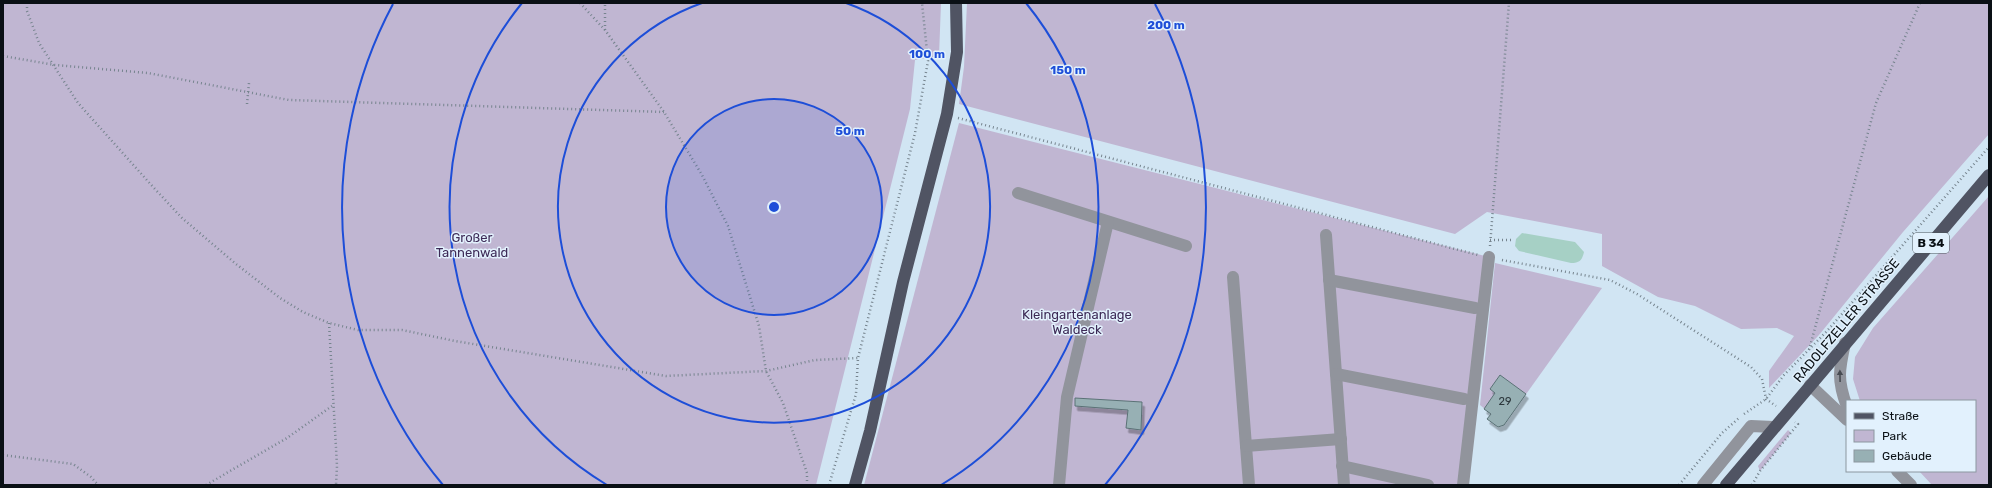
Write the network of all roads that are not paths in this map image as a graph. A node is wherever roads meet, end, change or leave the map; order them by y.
1 (956, 3) edge
2 (1989, 175) edge
3 (1018, 193) dead end
4 (1108, 222) junction
5 (1326, 235) dead end
6 (1186, 246) dead end
7 (1489, 257) road end
8 (1233, 277) dead end
9 (1329, 280) junction
10 (1475, 308) dead end
11 (1845, 343) junction
12 (1336, 374) junction
13 (1810, 385) junction
14 (1464, 399) dead end
15 (1846, 404) edge
16 (1846, 419) edge
17 (1773, 428) junction
18 (1341, 439) junction
19 (1246, 446) junction
20 (1342, 466) junction
21 (1898, 472) edge
22 (855, 485) edge
23 (1059, 485) edge
24 (1249, 485) edge
25 (1344, 485) edge
26 (1428, 485) edge
27 (1463, 485) edge
28 (1703, 485) edge
29 (1726, 485) edge
30 (1911, 485) edge

1 - 22 main road
2 - 11 main road, RADOLFZELLER STRASSE / B 34
3 - 4 street
4 - 6 street
4 - 23 street
5 - 9 street
7 - 27 street
8 - 19 street
9 - 10 street
9 - 12 street
11 - 13 main road, RADOLFZELLER STRASSE / B 34
15 -> 11 street
12 - 14 street
12 - 18 street
13 - 16 street
13 - 17 main road, RADOLFZELLER STRASSE / B 34
17 - 28 street
17 - 29 main road, RADOLFZELLER STRASSE / B 34
18 - 19 street
18 - 20 street
19 - 24 street
20 - 25 street
20 - 26 street
21 - 30 street

